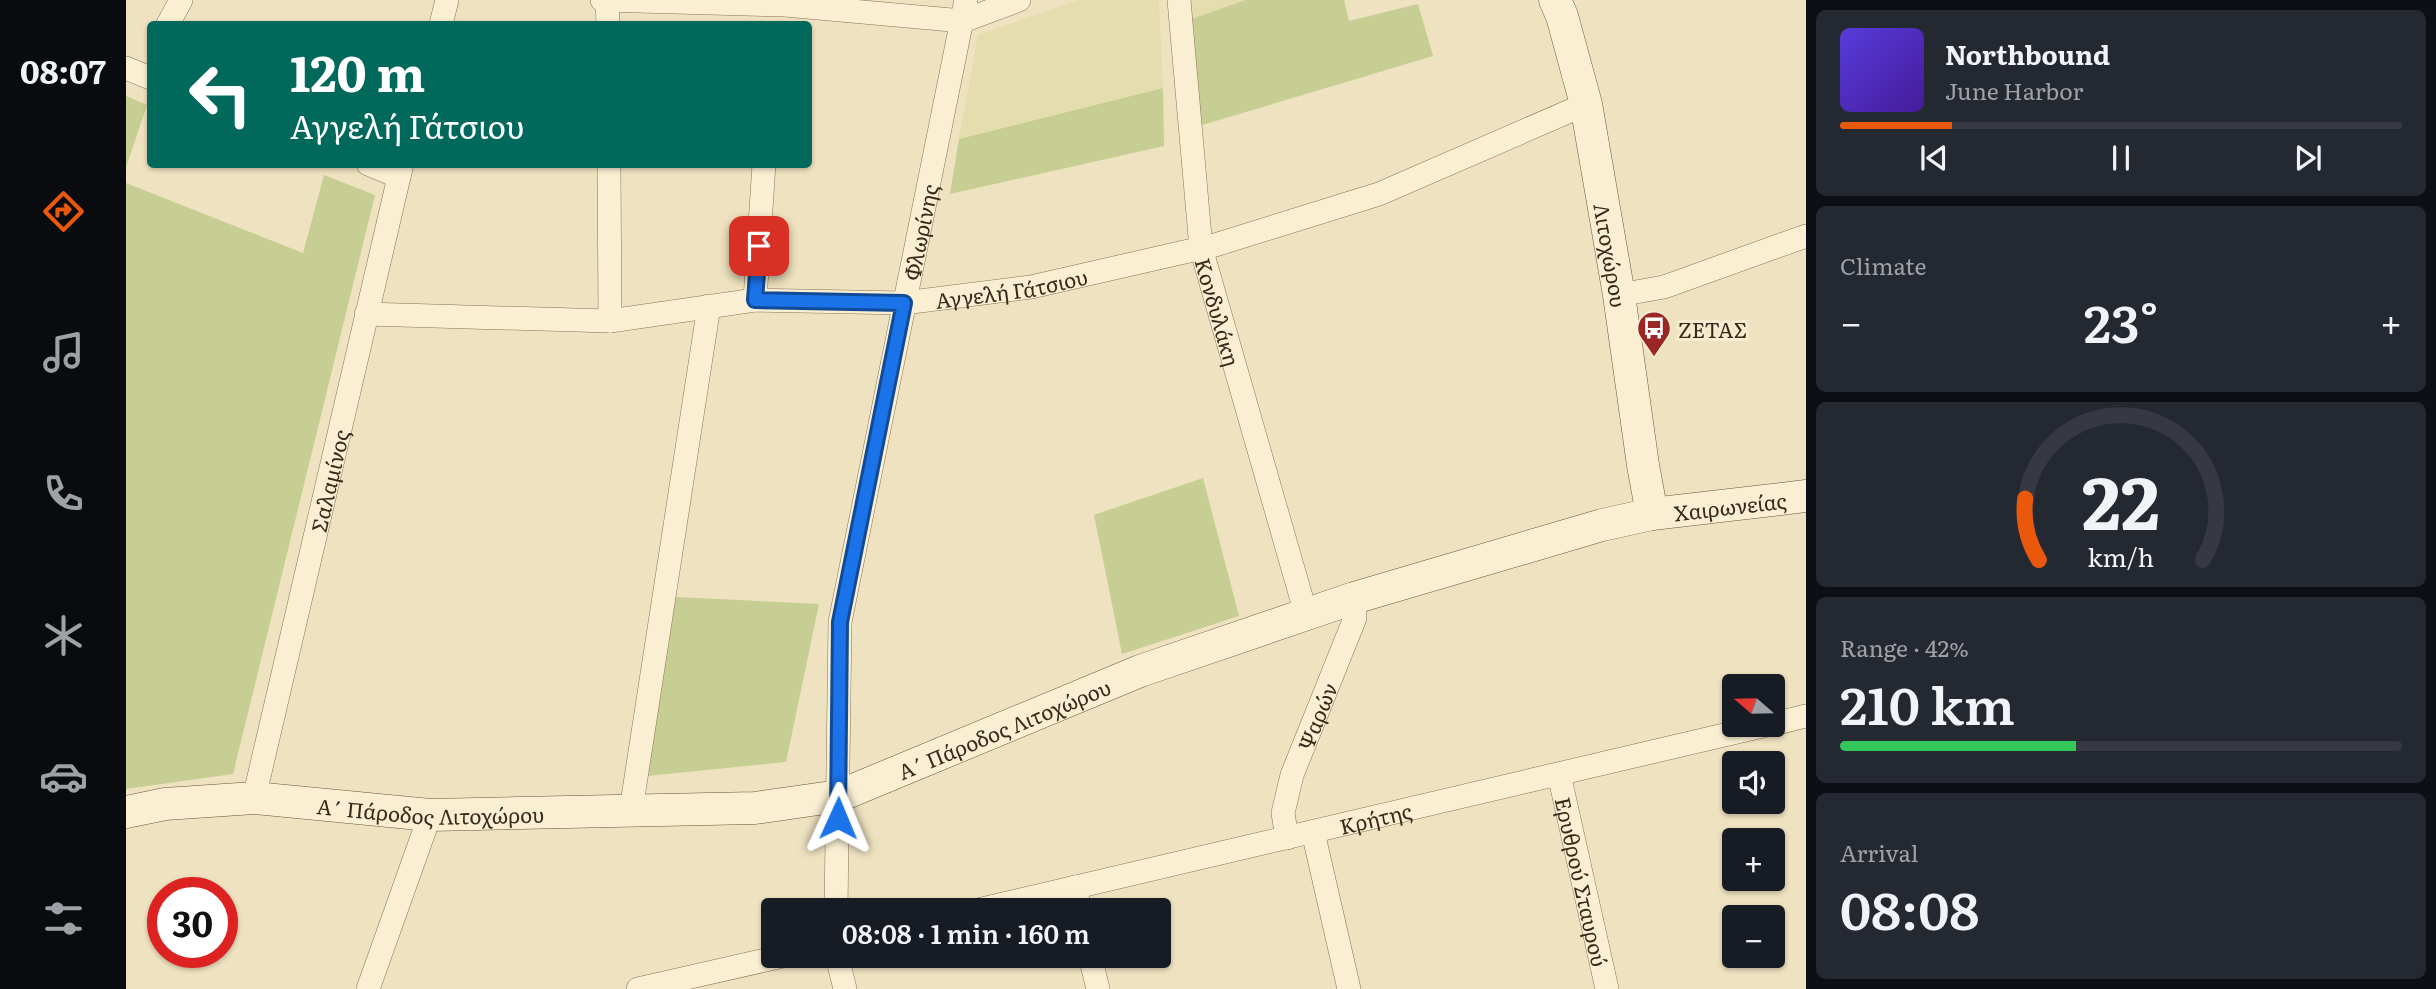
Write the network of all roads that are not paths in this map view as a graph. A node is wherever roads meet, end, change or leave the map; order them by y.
1 (181, 0) edge
2 (447, 0) edge
3 (602, 0) edge
4 (607, 0) edge
5 (1019, 0) edge
6 (1179, 0) edge
7 (1555, 0) edge
8 (964, 11) edge
9 (783, 15) edge
10 (170, 21) edge
11 (441, 21) edge
12 (608, 21) edge
13 (1586, 104) junction
14 (609, 168) edge
15 (764, 168) edge
16 (401, 171) edge
17 (1806, 236) edge
18 (1201, 248) junction
19 (1619, 295) junction
20 (755, 300) junction
21 (904, 303) junction
22 (709, 306) junction
23 (366, 314) junction
24 (610, 321) junction
25 (1806, 496) edge
26 (1652, 514) junction
27 (1354, 598) junction
28 (1306, 614) junction
29 (1806, 716) edge
30 (1785, 721) edge
31 (1722, 736) edge
32 (1559, 774) junction
33 (839, 796) junction
34 (254, 798) junction
35 (631, 810) junction
36 (126, 812) edge
37 (429, 815) junction
38 (1313, 832) junction
39 (1287, 838) junction
40 (1075, 887) junction
41 (836, 898) edge
42 (1029, 898) edge
43 (1077, 898) edge
44 (761, 961) edge
45 (840, 968) edge
46 (1093, 968) edge
47 (368, 989) edge
48 (638, 989) edge
49 (845, 989) edge
50 (1098, 989) edge
51 (1349, 989) edge
52 (1607, 989) edge

1 - 10 street
2 - 11 street
3 - 4 street
4 - 9 street
4 - 12 street
5 - 8 street
6 - 18 street, Κονδυλάκη
7 - 13 street, Λιτοχώρου
8 - 9 street
8 - 21 street, Φλωρίνης
13 - 18 street, Αγγελή Γάτσιου
13 - 19 street, Λιτοχώρου
14 - 24 street
15 - 20 street
16 - 23 street, Σαλαμίνος
17 - 19 street
18 - 21 street, Αγγελή Γάτσιου
18 - 28 street, Κονδυλάκη
19 - 26 street, Λιτοχώρου
20 - 21 street, Αγγελή Γάτσιου
20 - 22 street, Αγγελή Γάτσιου
21 - 33 street, Φλωρίνης
22 - 24 street, Αγγελή Γάτσιου
22 - 35 street
23 - 24 street, Αγγελή Γάτσιου
23 - 34 street, Σαλαμίνος
25 - 26 street, Χαιρωνείας
26 - 27 street, Α΄ Πάροδος Λιτοχώρου
27 - 28 street, Α΄ Πάροδος Λιτοχώρου
27 - 39 street, Ψαρών
28 - 33 street, Α΄ Πάροδος Λιτοχώρου
29 - 30 street, Κρήτης
31 - 32 street, Κρήτης
32 - 38 street, Κρήτης
32 - 52 street, Ερυθρού Σταυρού
33 - 35 street, Α΄ Πάροδος Λιτοχώρου
33 - 41 street, Φλωρίνης
34 - 36 street, Α΄ Πάροδος Λιτοχώρου
34 - 37 street, Α΄ Πάροδος Λιτοχώρου
35 - 37 street, Α΄ Πάροδος Λιτοχώρου
37 - 47 street
38 - 39 street, Κρήτης
38 - 51 street
39 - 40 street, Κρήτης
40 - 42 street, Κρήτης
40 - 43 street
44 - 48 street
45 - 49 street
46 - 50 street

